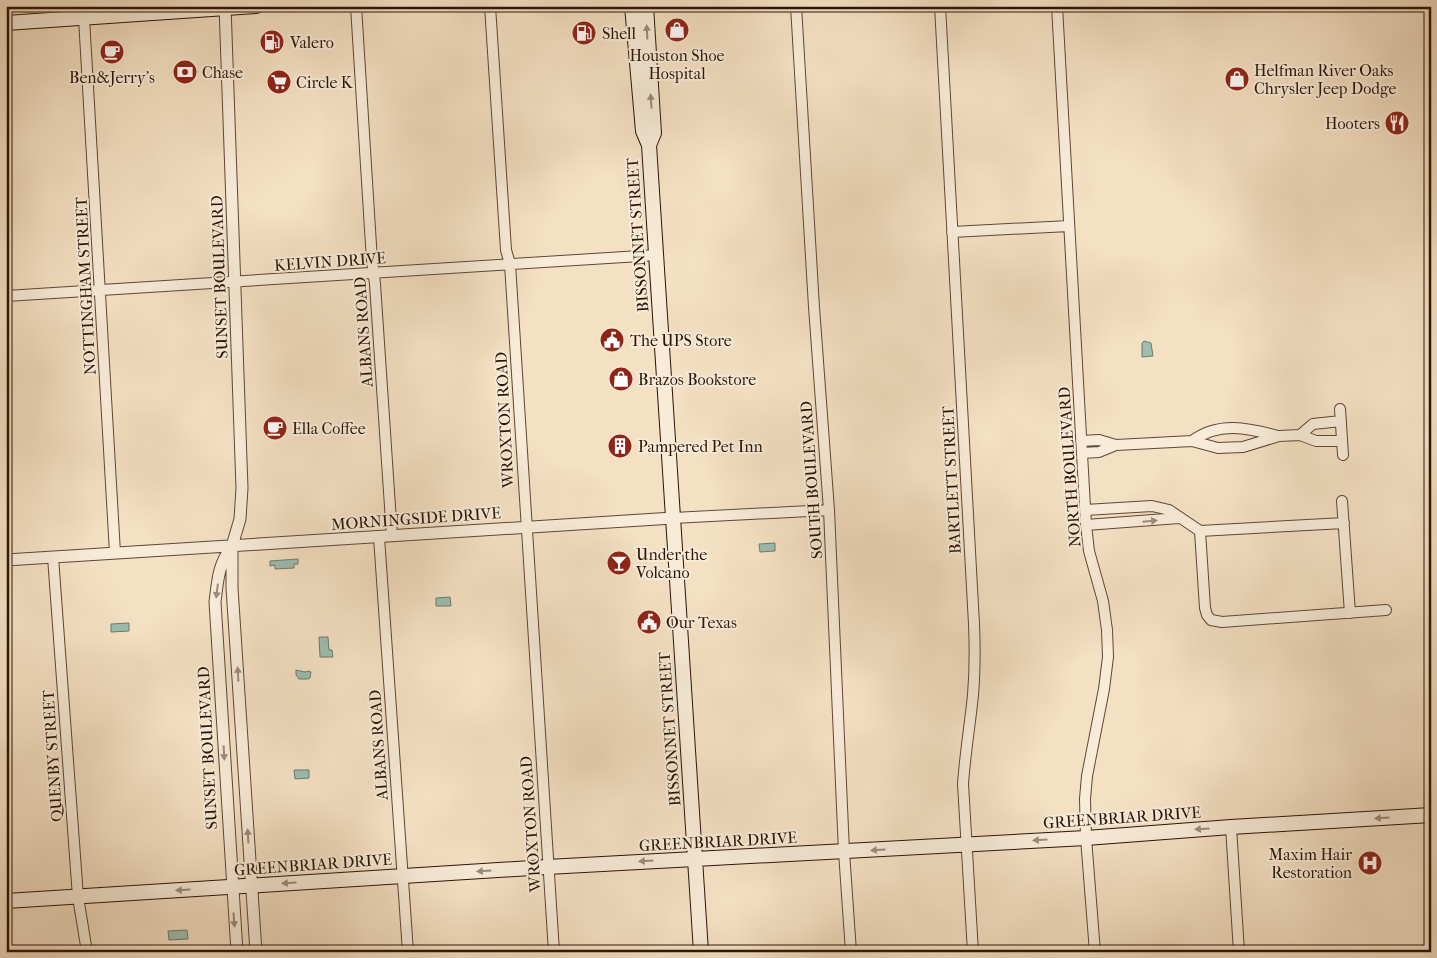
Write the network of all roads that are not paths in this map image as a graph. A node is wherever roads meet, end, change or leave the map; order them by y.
1 (256, 6) edge
2 (356, 6) edge
3 (490, 6) edge
4 (632, 6) edge
5 (646, 6) edge
6 (796, 6) edge
7 (940, 6) edge
8 (1056, 6) edge
9 (225, 7) edge
10 (92, 14) edge
11 (6, 23) edge
12 (649, 145) junction
13 (1069, 226) junction
14 (952, 232) junction
15 (656, 255) junction
16 (510, 264) junction
17 (373, 272) junction
18 (235, 281) junction
19 (100, 290) junction
20 (6, 296) edge
21 (1340, 409) dead end
22 (1341, 421) junction
23 (1300, 435) junction
24 (1279, 436) junction
25 (1081, 441) junction
26 (1192, 441) junction
27 (1342, 441) junction
28 (1116, 445) junction
29 (1082, 453) junction
30 (1343, 455) dead end
31 (1342, 501) dead end
32 (1130, 507) junction
33 (829, 510) junction
34 (1085, 510) junction
35 (673, 518) junction
36 (1179, 518) junction
37 (1132, 522) junction
38 (1344, 524) junction
39 (1086, 525) junction
40 (526, 527) junction
41 (1200, 531) junction
42 (392, 536) junction
43 (379, 537) junction
44 (232, 546) junction
45 (116, 554) junction
46 (53, 558) junction
47 (6, 560) edge
48 (1386, 610) dead end
49 (1350, 613) junction
50 (1431, 815) edge
51 (1230, 827) junction
52 (1086, 838) junction
53 (966, 844) junction
54 (844, 852) junction
55 (695, 859) junction
56 (547, 867) junction
57 (402, 876) junction
58 (251, 885) junction
59 (232, 887) junction
60 (78, 897) junction
61 (6, 901) edge
62 (87, 952) edge
63 (236, 952) edge
64 (256, 952) edge
65 (408, 952) edge
66 (554, 952) edge
67 (701, 952) edge
68 (851, 952) edge
69 (973, 952) edge
70 (1095, 952) edge
71 (1239, 952) edge

1 - 9 main road
2 - 17 street, ALBANS ROAD
3 - 16 street, WROXTON ROAD
4 - 12 main road, BISSONNET STREET
12 -> 5 main road, BISSONNET STREET
6 - 33 street, SOUTH BOULEVARD
7 - 14 street, BARTLETT STREET
8 - 13 street, NORTH BOULEVARD
9 - 10 main road
9 - 18 street, SUNSET BOULEVARD
10 - 11 main road
10 - 19 street, NOTTINGHAM STREET
12 - 15 main road, BISSONNET STREET
13 - 14 street
13 - 25 street, NORTH BOULEVARD
14 - 53 street, BARTLETT STREET
15 - 16 street, KELVIN DRIVE
15 - 35 main road, BISSONNET STREET
16 - 17 street, KELVIN DRIVE
16 - 40 street, WROXTON ROAD
17 - 18 street, KELVIN DRIVE
17 - 42 street, ALBANS ROAD
18 - 19 street, KELVIN DRIVE
18 - 44 street, SUNSET BOULEVARD
19 - 20 street, KELVIN DRIVE
19 - 45 street, NOTTINGHAM STREET
21 - 22 street
22 - 23 street
22 - 27 street
23 - 24 street
23 - 27 street
24 - 26 street
24 - 26 street
25 - 28 street
25 - 29 street, NORTH BOULEVARD
26 - 28 street
27 - 30 street
28 - 29 street
29 - 34 street, NORTH BOULEVARD
31 - 38 street
32 - 34 street
32 - 36 street
32 - 37 street
33 - 35 street, MORNINGSIDE DRIVE
33 - 54 street, SOUTH BOULEVARD
34 - 39 street, NORTH BOULEVARD
35 - 40 street, MORNINGSIDE DRIVE
35 - 55 main road, BISSONNET STREET
37 -> 36 street
36 - 41 street
37 - 39 street
38 - 41 street
38 - 49 street
39 - 52 street, NORTH BOULEVARD
40 - 42 street, MORNINGSIDE DRIVE
40 - 56 street, WROXTON ROAD
41 - 49 street
42 - 43 street, MORNINGSIDE DRIVE
43 - 44 street, MORNINGSIDE DRIVE
43 - 57 street, ALBANS ROAD
44 - 45 street, MORNINGSIDE DRIVE
58 -> 44 street, SUNSET BOULEVARD
44 -> 59 street, SUNSET BOULEVARD
45 - 46 street, MORNINGSIDE DRIVE
46 - 47 street, MORNINGSIDE DRIVE
46 - 60 street, QUENBY STREET
48 - 49 street
50 -> 51 main road, GREENBRIAR DRIVE
51 -> 52 main road, GREENBRIAR DRIVE
51 - 71 street
52 -> 53 main road, GREENBRIAR DRIVE
52 - 70 street, NORTH BOULEVARD
53 -> 54 main road, GREENBRIAR DRIVE
53 - 69 street, BARTLETT STREET
54 - 55 main road, GREENBRIAR DRIVE
54 - 68 street, SOUTH BOULEVARD
55 -> 56 main road, GREENBRIAR DRIVE
55 - 67 main road, BISSONNET STREET
56 -> 57 main road, GREENBRIAR DRIVE
56 - 66 street, WROXTON ROAD
57 -> 58 main road, GREENBRIAR DRIVE
57 - 65 street, ALBANS ROAD
58 - 59 main road, GREENBRIAR DRIVE
58 - 64 street, SUNSET BOULEVARD
59 -> 60 main road, GREENBRIAR DRIVE
59 -> 63 street, SUNSET BOULEVARD
60 - 61 main road, GREENBRIAR DRIVE
60 - 62 street, QUENBY STREET

